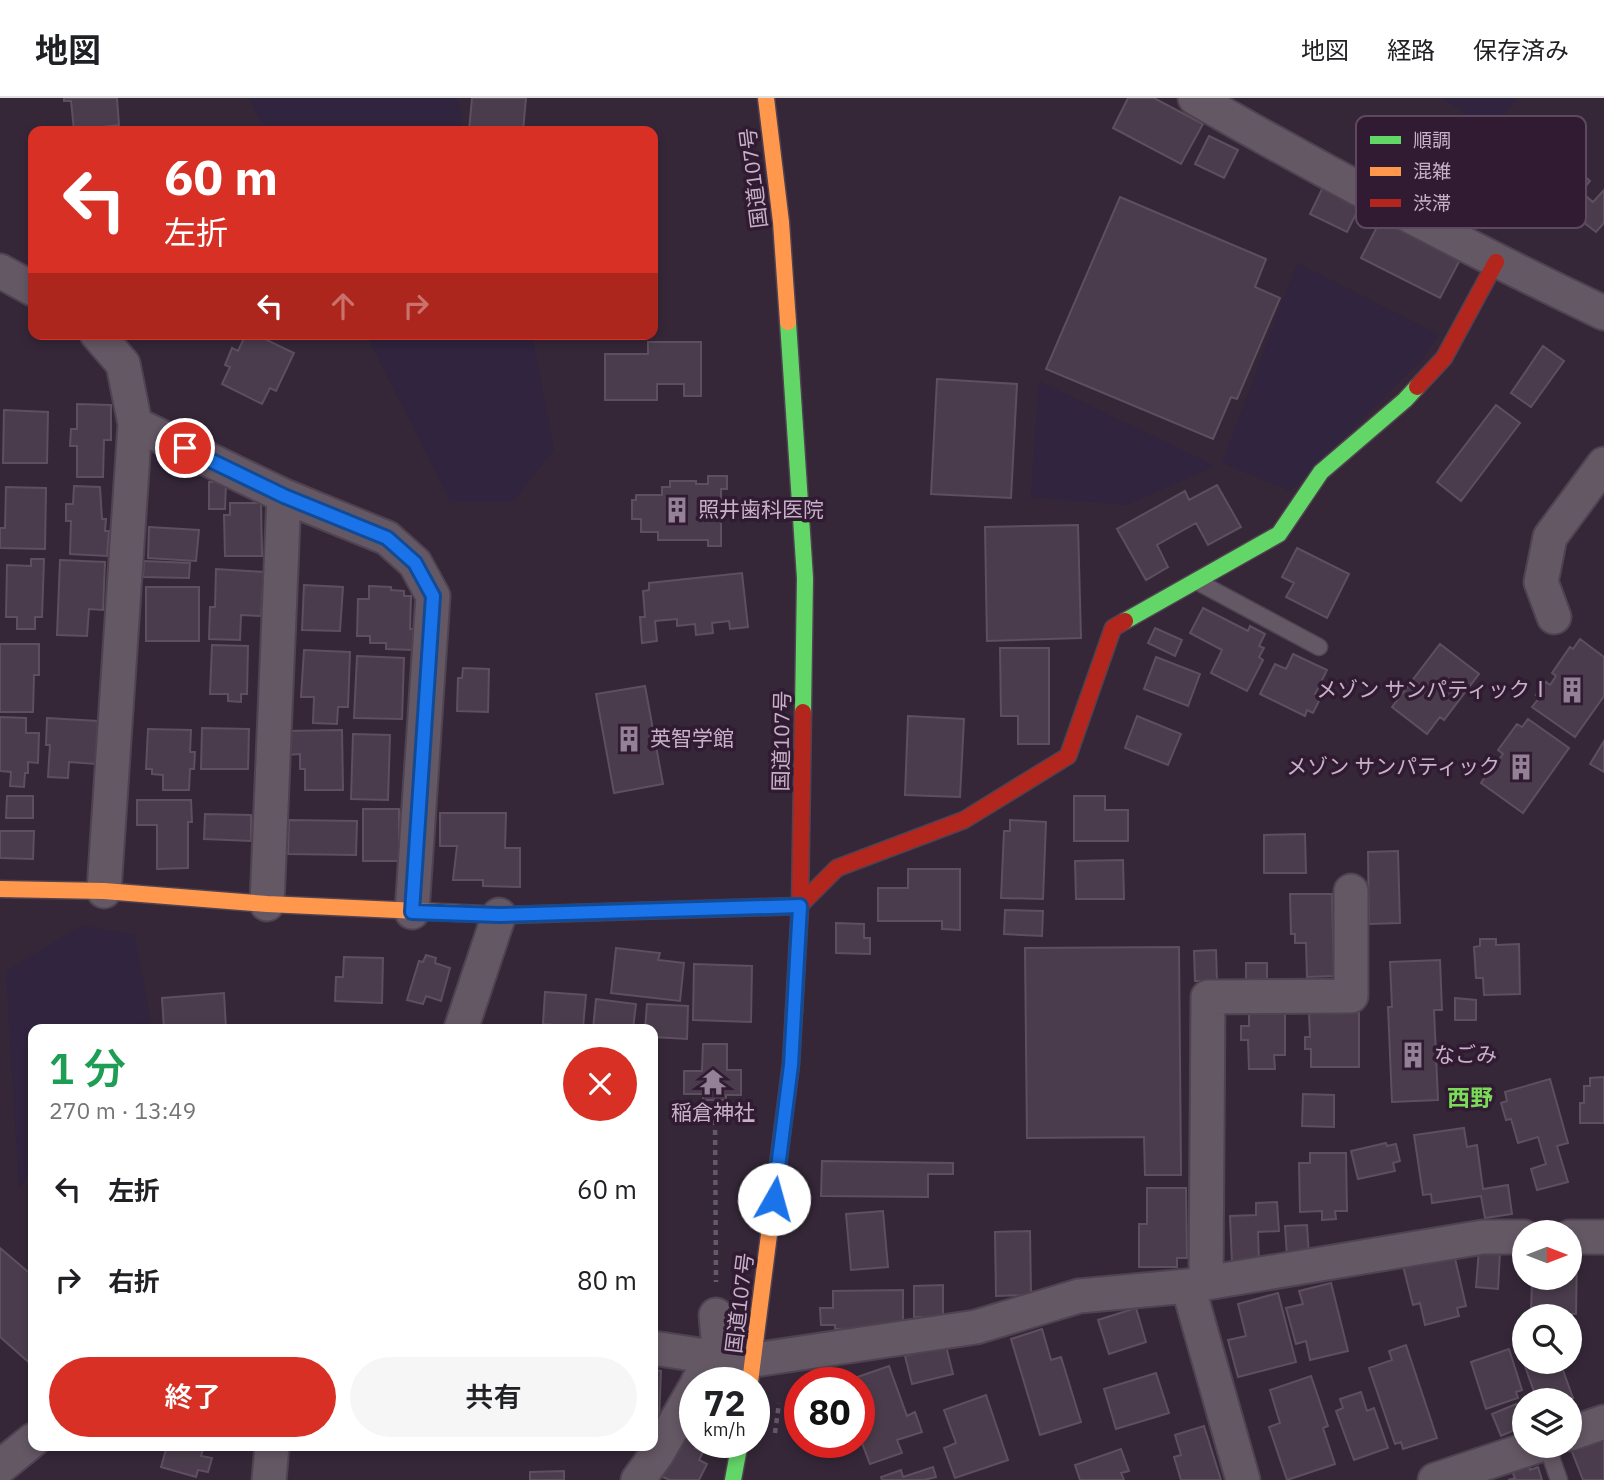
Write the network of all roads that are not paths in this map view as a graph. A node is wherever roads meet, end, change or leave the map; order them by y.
1 (766, 98) edge
2 (1195, 98) edge
3 (1356, 188) edge
4 (1432, 228) edge
5 (1496, 262) junction
6 (0, 271) edge
7 (28, 286) edge
8 (1604, 313) edge
9 (102, 340) edge
10 (135, 424) junction
11 (1604, 464) edge
12 (284, 496) junction
13 (1196, 581) junction
14 (1554, 617) dead end
15 (1320, 647) dead end
16 (0, 889) edge
17 (104, 891) junction
18 (1351, 891) dead end
19 (267, 904) junction
20 (800, 906) junction
21 (412, 912) junction
22 (499, 915) junction
23 (463, 1024) edge
24 (1512, 1237) edge
25 (1582, 1237) edge
26 (1604, 1237) edge
27 (1197, 1285) junction
28 (716, 1315) road end
29 (658, 1349) edge
30 (704, 1367) edge
31 (707, 1367) edge
32 (753, 1367) edge
33 (770, 1367) edge
34 (679, 1418) edge
35 (1604, 1422) edge
36 (1582, 1430) edge
37 (28, 1444) edge
38 (272, 1451) edge
39 (1512, 1455) edge
40 (737, 1458) edge
41 (1551, 1458) edge
42 (0, 1467) edge
43 (1446, 1478) edge
44 (269, 1480) edge
45 (638, 1480) edge
46 (733, 1480) edge
47 (1243, 1480) edge
48 (1559, 1480) edge

1 - 20 main road, 国道107号
2 - 3 street
4 - 5 street
5 - 8 street
5 - 13 main road
6 - 7 street
9 - 10 street
10 - 12 street
10 - 17 street
11 - 14 street
12 - 19 street
12 - 21 street
13 - 15 lane
13 - 20 main road
16 - 17 main road
17 - 19 main road
18 - 27 street
19 - 21 main road
20 - 22 main road
20 - 32 main road, 国道107号
21 - 22 main road
22 - 23 street
24 - 27 street
25 - 26 street
27 - 33 street
27 - 47 street
28 - 31 street
29 - 30 street
34 - 45 street
35 - 36 street
37 - 42 street
38 - 44 street
39 - 43 street
40 - 46 main road
41 - 48 lane

